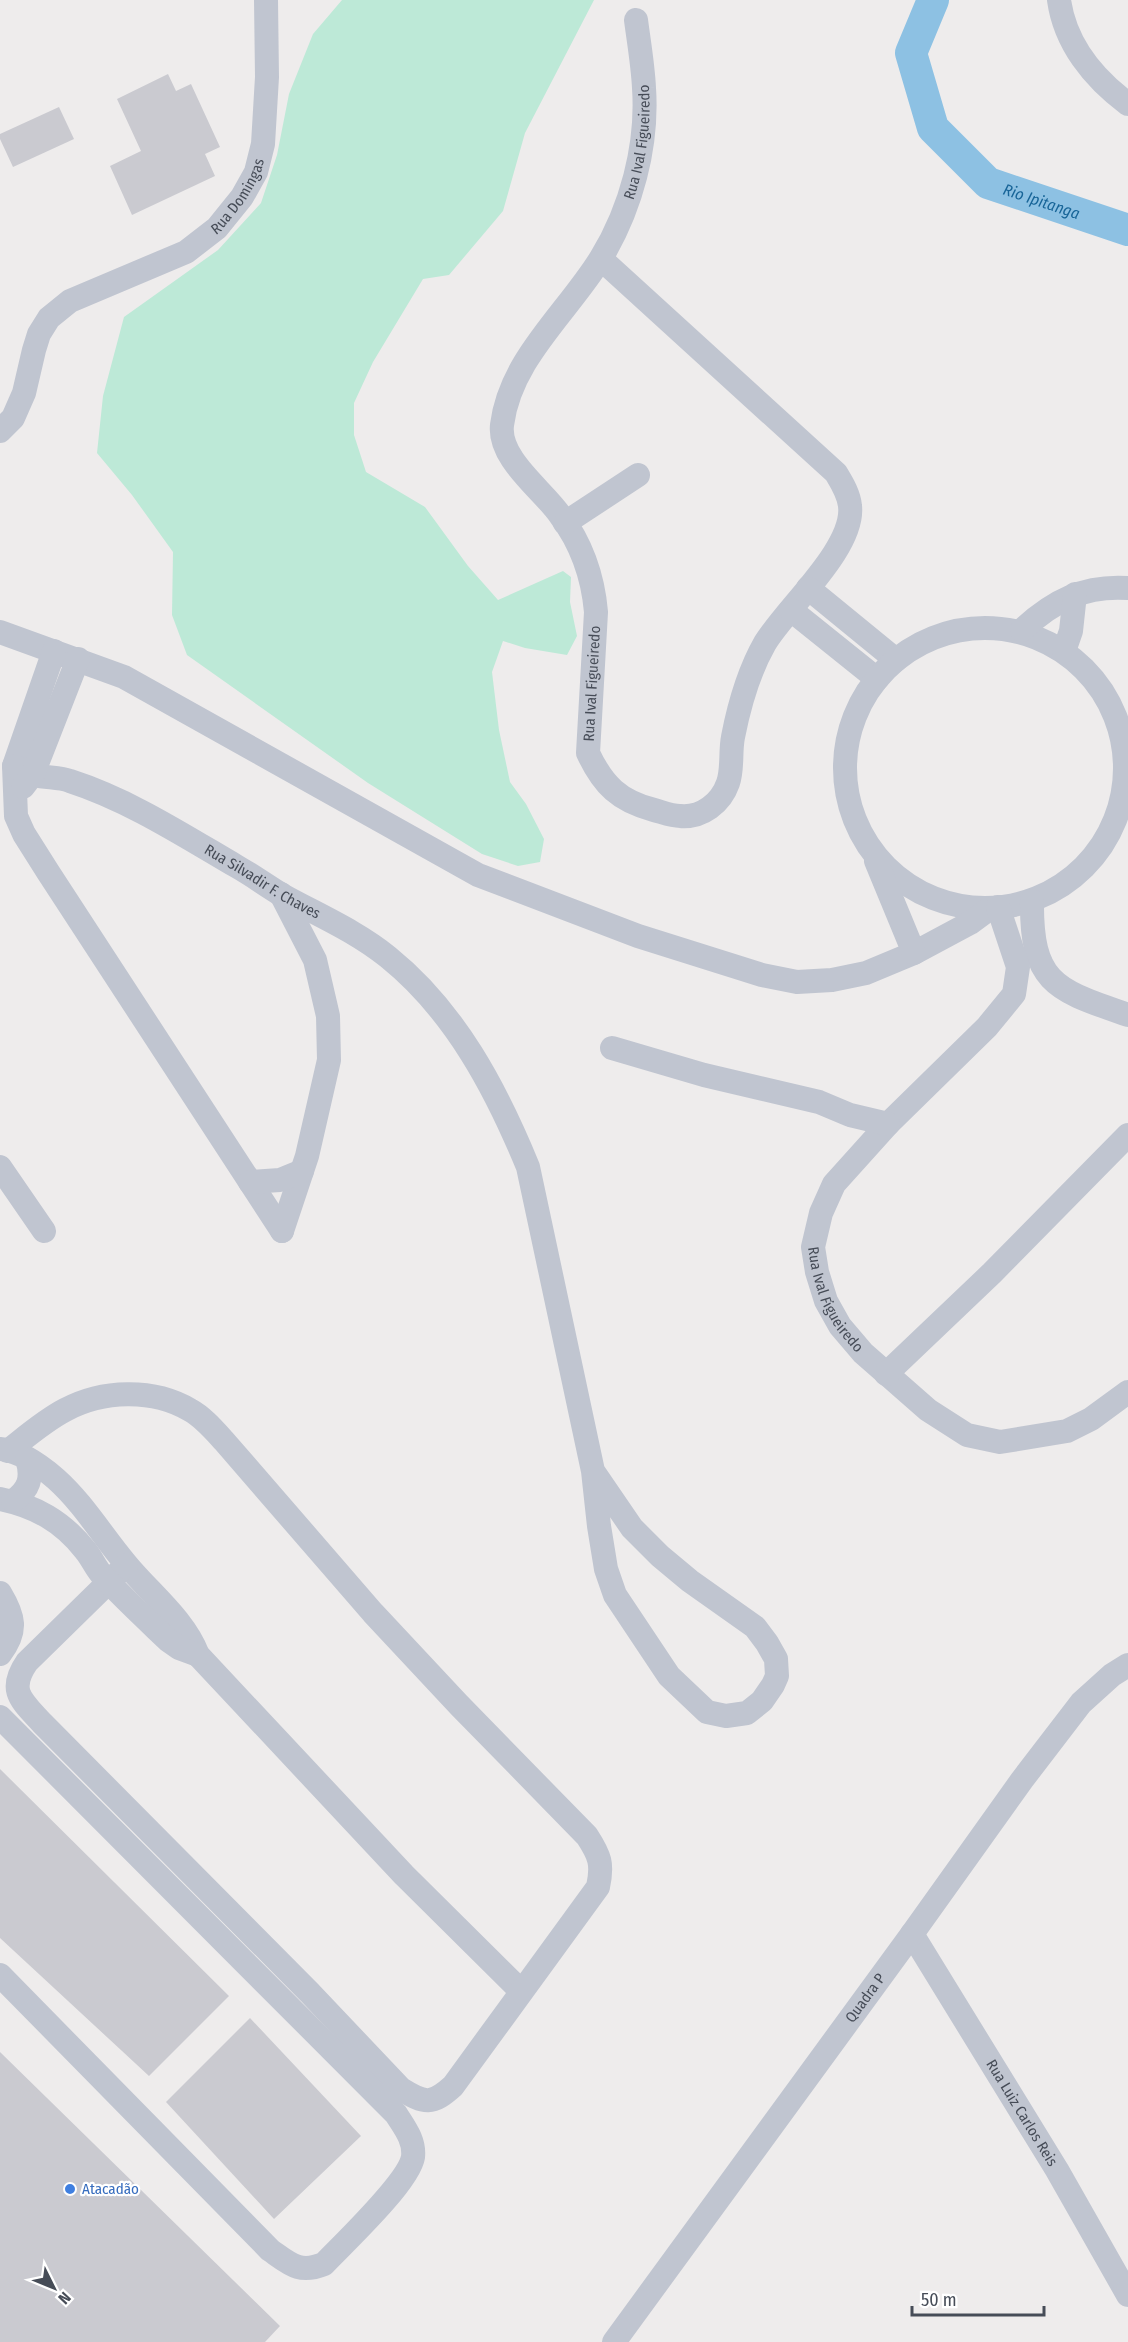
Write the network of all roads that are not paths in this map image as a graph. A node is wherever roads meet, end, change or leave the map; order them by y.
1 (266, 0) edge
2 (1059, 0) edge
3 (636, 20) dead end
4 (1128, 104) edge
5 (601, 259) junction
6 (0, 431) edge
7 (638, 475) dead end
8 (565, 523) junction
9 (808, 588) junction
10 (1128, 588) edge
11 (1076, 594) junction
12 (791, 610) junction
13 (1022, 630) junction
14 (0, 632) edge
15 (54, 651) junction
16 (1064, 651) junction
17 (78, 659) junction
18 (896, 660) junction
19 (877, 679) junction
20 (27, 760) junction
21 (874, 855) junction
22 (280, 894) junction
23 (1032, 901) junction
24 (994, 908) junction
25 (342, 927) junction
26 (914, 953) junction
27 (315, 960) junction
28 (1054, 982) junction
29 (1014, 994) junction
30 (1128, 1015) edge
31 (612, 1048) dead end
32 (850, 1115) junction
33 (888, 1124) junction
34 (1128, 1135) edge
35 (870, 1144) junction
36 (0, 1167) edge
37 (302, 1171) junction
38 (250, 1182) junction
39 (44, 1231) dead end
40 (886, 1374) junction
41 (1128, 1392) edge
42 (12, 1453) edge
43 (593, 1471) junction
44 (7, 1500) edge
45 (636, 1532) junction
46 (602, 1548) junction
47 (126, 1564) junction
48 (108, 1581) junction
49 (0, 1593) edge
50 (0, 1654) edge
51 (198, 1655) junction
52 (1128, 1665) edge
53 (0, 1717) edge
54 (912, 1934) junction
55 (0, 1975) edge
56 (522, 1990) junction
57 (1128, 2295) edge
58 (619, 2337) edge

1 - 6 street, Rua Domingas
2 - 4 street
3 - 5 street, Rua Ival Figueiredo
5 - 8 street, Rua Ival Figueiredo
5 - 9 street, Rua Ival Figueiredo
7 - 8 street
8 - 12 street, Rua Ival Figueiredo
9 - 12 street, Rua Ival Figueiredo
9 - 18 street
10 - 11 street
11 - 13 street
11 - 16 street
12 - 19 street
13 - 16 street
13 - 18 street
14 - 15 street
15 - 17 street
15 - 20 street
16 - 23 street
17 - 20 street
17 - 26 street
18 - 19 street
19 - 21 street
20 - 22 street, Rua Silvadir F. Chaves
20 - 38 street
21 - 24 street
21 - 26 street
22 - 25 street, Rua Silvadir F. Chaves
22 - 27 street
23 - 24 street
23 - 28 street
24 - 26 street
24 - 29 street
25 - 27 street
25 - 43 street, Rua Silvadir F. Chaves
27 - 37 street
28 - 29 street
28 - 30 street
29 - 33 street, Rua Ival Figueiredo
31 - 32 street
32 - 33 street
32 - 35 street
33 - 35 street, Rua Ival Figueiredo
34 - 40 street
35 - 40 street, Rua Ival Figueiredo
36 - 39 street
37 - 38 street
37 - 38 street
40 - 41 street, Rua Ival Figueiredo
42 - 44 street
42 - 47 street
42 - 56 street
43 - 45 street
43 - 46 street
44 - 48 street
45 - 46 street
45 - 46 street
47 - 48 street
47 - 51 street
48 - 51 street
48 - 56 street
49 - 50 street
51 - 56 street
52 - 54 street, Quadra P
53 - 55 street
54 - 57 street, Rua Luiz Carlos Reis
54 - 58 street, Quadra P

